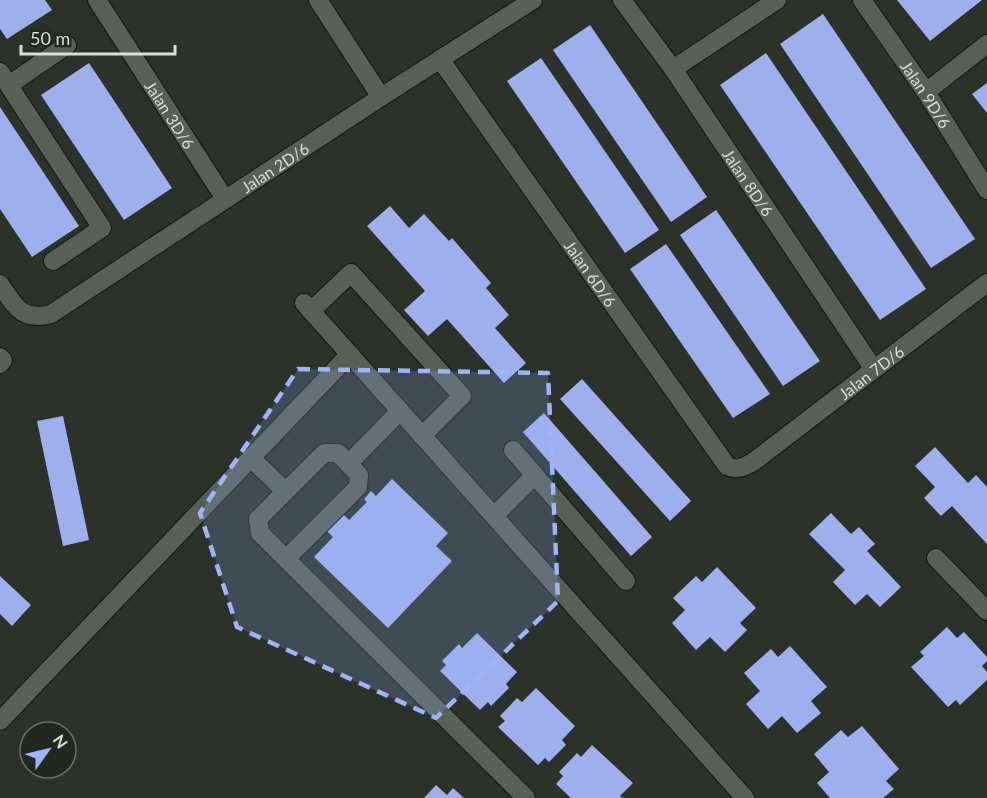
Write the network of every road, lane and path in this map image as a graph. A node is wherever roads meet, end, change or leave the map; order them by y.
1 (97, 0) edge
2 (318, 0) edge
3 (533, 0) edge
4 (622, 0) edge
5 (777, 0) edge
6 (862, 0) edge
7 (987, 44) edge
8 (67, 45) dead end
9 (440, 59) junction
10 (673, 69) junction
11 (4, 78) edge
12 (926, 92) junction
13 (381, 97) junction
14 (987, 190) edge
15 (225, 199) junction
16 (53, 261) dead end
17 (987, 282) edge
18 (0, 284) edge
19 (350, 354) junction
20 (0, 357) edge
21 (0, 364) edge
22 (873, 368) junction
23 (400, 411) junction
24 (422, 436) junction
25 (513, 450) dead end
26 (251, 458) junction
27 (753, 462) joint
28 (349, 463) junction
29 (536, 475) junction
30 (285, 491) junction
31 (494, 516) junction
32 (936, 558) dead end
33 (286, 559) junction
34 (626, 581) dead end
35 (987, 610) edge
36 (0, 721) edge
37 (525, 798) edge
38 (745, 798) edge

1 - 15 street, Jalan 3D/6
2 - 13 street
3 - 9 street, Jalan 2D/6
4 - 10 street, Jalan 8D/6
5 - 10 street
6 - 12 street, Jalan 9D/6
7 - 12 street
8 - 11 street
9 - 13 street, Jalan 2D/6
9 - 27 street, Jalan 6D/6
10 - 22 street, Jalan 8D/6
11 - 16 street
12 - 14 street, Jalan 9D/6
13 - 15 street, Jalan 2D/6
15 - 18 street, Jalan 2D/6
17 - 22 street, Jalan 7D/6
19 - 23 street
19 - 24 street
19 - 26 street
20 - 21 street
22 - 27 street, Jalan 7D/6
23 - 24 street
23 - 28 street
24 - 31 street
25 - 29 street
26 - 30 street
26 - 36 street
28 - 30 street
28 - 33 street
29 - 31 street
29 - 34 street
30 - 33 street
31 - 38 street
32 - 35 street
33 - 37 street

